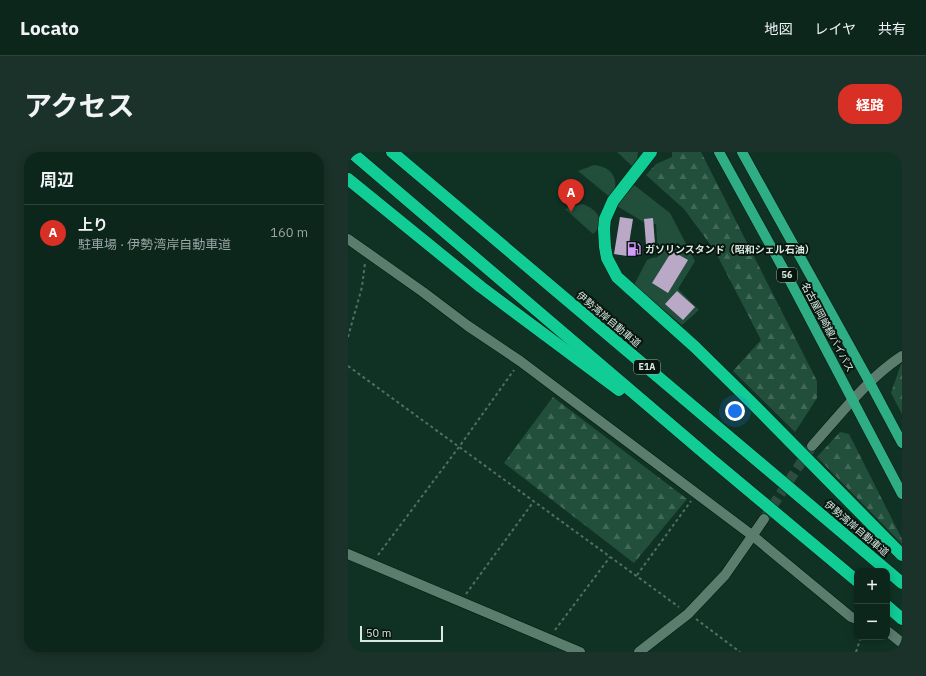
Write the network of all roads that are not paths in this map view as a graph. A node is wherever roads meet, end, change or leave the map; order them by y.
1 (351, 152) edge
2 (392, 152) edge
3 (651, 152) edge
4 (719, 152) edge
5 (742, 152) edge
6 (348, 179) edge
7 (348, 239) edge
8 (902, 356) edge
9 (870, 383) junction
10 (853, 400) junction
11 (902, 443) edge
12 (812, 446) tunnel mouth
13 (711, 459) junction
14 (902, 494) edge
15 (764, 519) tunnel mouth
16 (753, 536) junction
17 (348, 554) edge
18 (902, 555) edge
19 (854, 578) edge
20 (902, 583) edge
21 (890, 609) edge
22 (854, 618) edge
23 (902, 619) edge
24 (890, 633) edge
25 (902, 643) edge
26 (580, 652) edge
27 (639, 652) edge

1 - 13 highway, E1A
2 - 20 highway, 伊勢湾岸自動車道 / E1A
3 - 18 highway
4 - 10 main road, 名古屋岡崎線バイパス / 56
5 - 9 main road, 名古屋岡崎線バイパス / 56
6 - 13 highway
7 - 16 street
8 - 9 street
9 - 10 street
9 - 11 main road, 名古屋岡崎線バイパス / 56
10 - 12 street
10 - 14 main road, 名古屋岡崎線バイパス / 56
13 - 19 highway, E1A
15 - 16 street
16 - 22 street
16 - 27 street
17 - 26 street
21 - 23 highway
24 - 25 street

